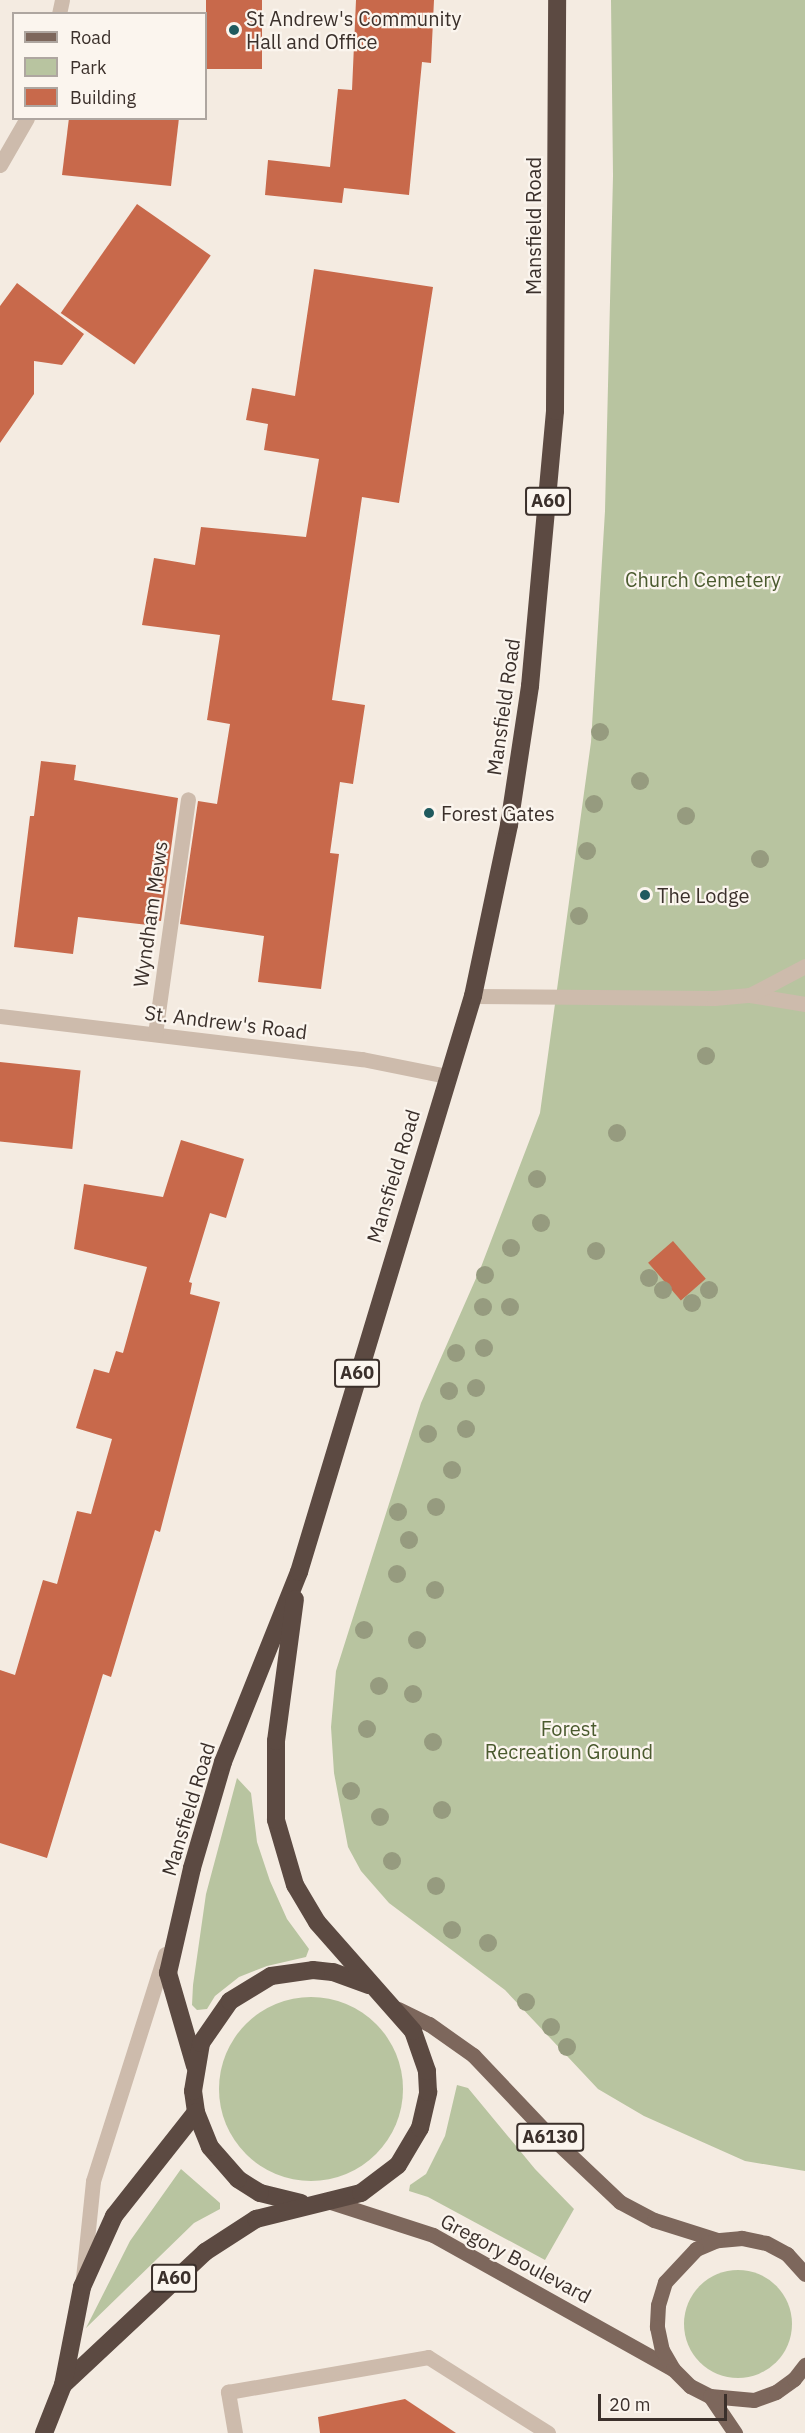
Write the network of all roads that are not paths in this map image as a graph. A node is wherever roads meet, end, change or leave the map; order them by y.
1 (557, 0) edge
2 (26, 120) edge
3 (0, 165) edge
4 (188, 799) dead end
5 (805, 966) edge
6 (750, 995) junction
7 (473, 996) junction
8 (805, 1004) edge
9 (0, 1016) edge
10 (155, 1034) junction
11 (447, 1076) junction
12 (298, 1572) junction
13 (192, 1868) junction
14 (377, 1990) junction
15 (398, 2009) junction
16 (195, 2066) junction
17 (196, 2112) junction
18 (331, 2202) junction
19 (306, 2204) junction
20 (717, 2240) junction
21 (805, 2252) edge
22 (787, 2254) junction
23 (805, 2274) edge
24 (82, 2287) junction
25 (805, 2365) edge
26 (673, 2369) junction
27 (63, 2385) junction
28 (710, 2396) junction
29 (44, 2433) edge
30 (235, 2433) edge
31 (548, 2433) edge
32 (735, 2433) edge

1 - 7 highway, Mansfield Road / A60
2 - 3 street
4 - 10 street, Wyndham Mews
5 - 6 street
6 - 7 street
6 - 8 street
7 - 11 highway, Mansfield Road / A60
9 - 10 street, St. Andrew's Road
10 - 11 street, St. Andrew's Road
11 - 12 highway, Mansfield Road / A60
12 - 13 highway, Mansfield Road / A60
12 - 14 highway, Mansfield Road / A60
13 - 16 highway, Mansfield Road / A60
13 - 24 street
14 - 15 highway, Mansfield Road
14 - 16 highway, Mansfield Road
15 - 18 highway, Mansfield Road
15 - 20 main road, Gregory Boulevard / A6130
16 - 17 highway, Mansfield Road
17 - 19 highway, Mansfield Road
17 - 24 highway, Mansfield Road / A60
18 - 19 highway, Mansfield Road
18 - 26 main road, Gregory Boulevard
19 - 27 highway, Mansfield Road / A60
20 - 22 main road, Gregory Boulevard
20 - 26 main road, Gregory Boulevard
21 - 22 main road
22 - 23 main road, Gregory Boulevard
24 - 27 highway, Mansfield Road / A60
25 - 28 main road, Gregory Boulevard
26 - 28 main road, Gregory Boulevard
27 - 29 highway, Mansfield Road / A60
28 - 32 main road
30 - 31 street

